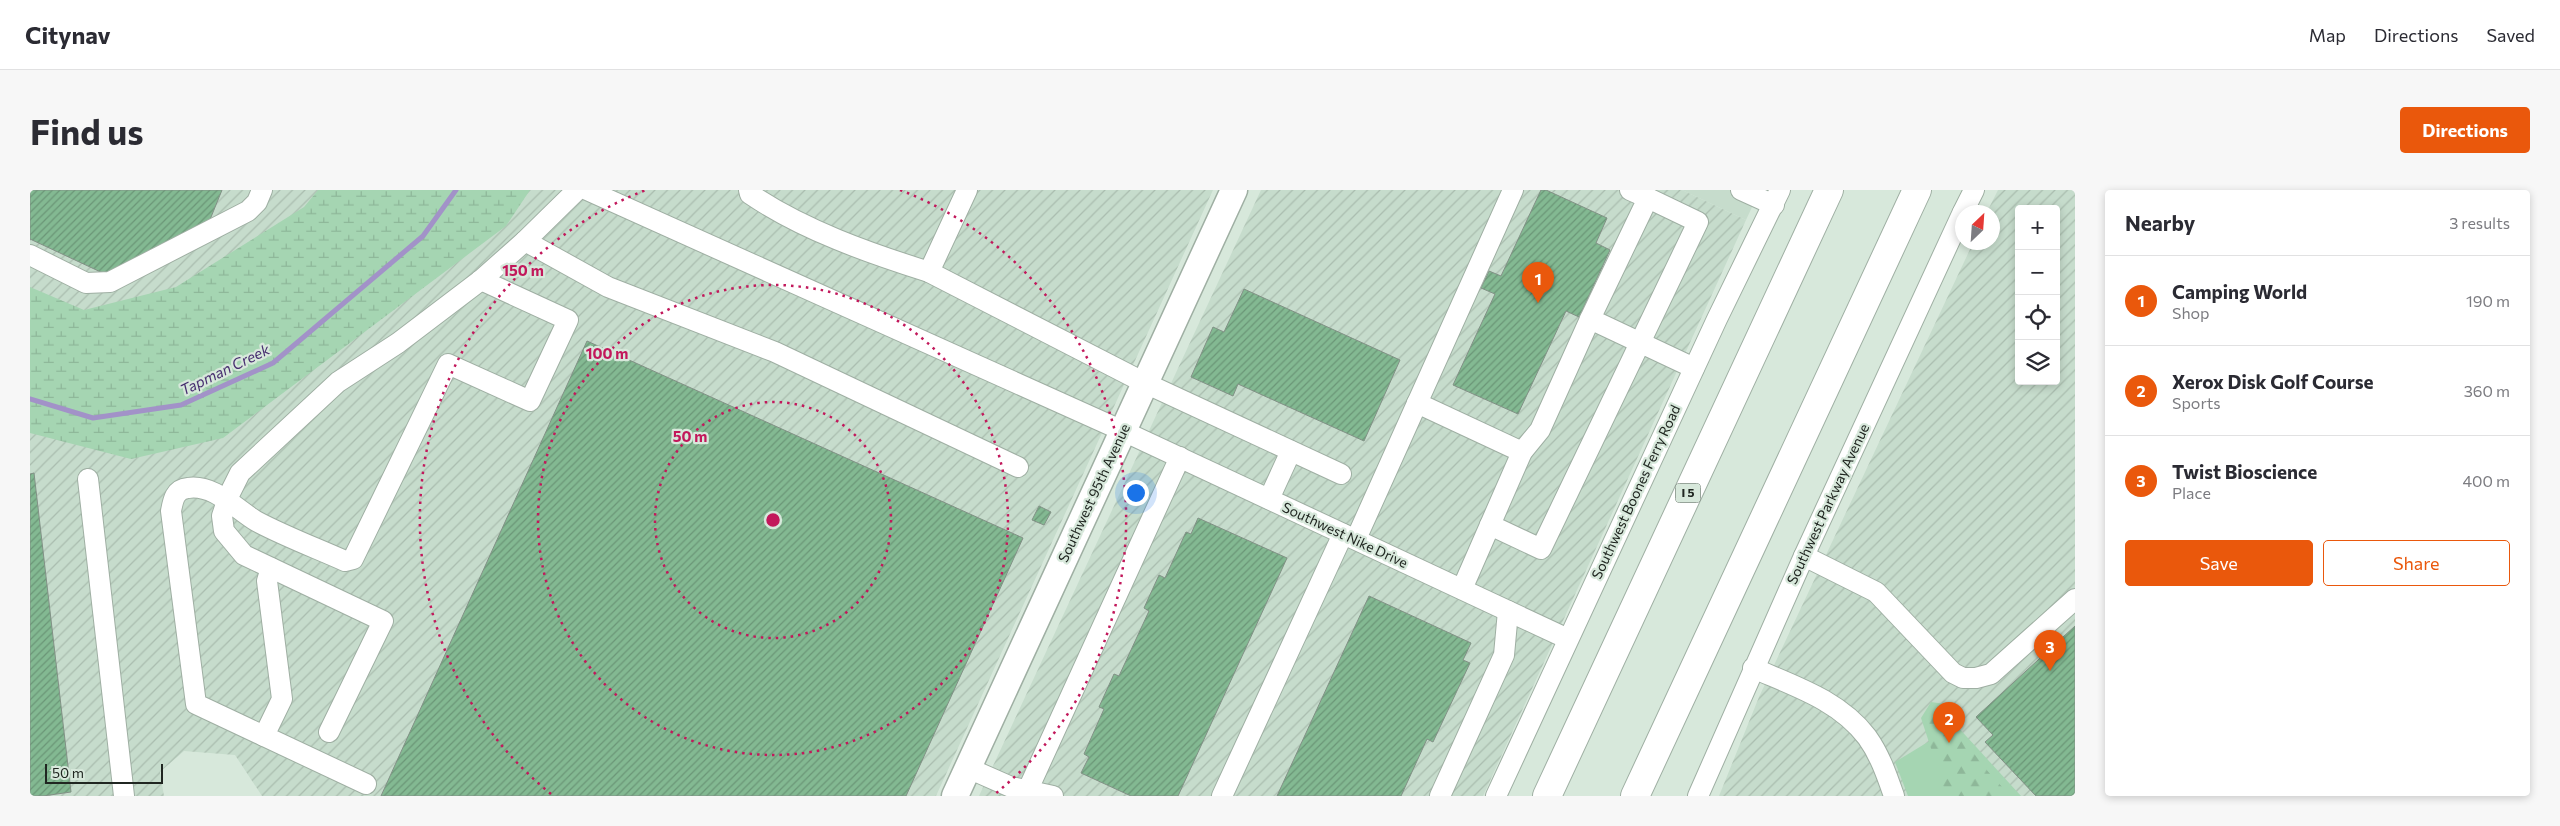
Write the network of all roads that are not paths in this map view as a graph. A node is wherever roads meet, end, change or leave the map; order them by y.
1 (262, 190) edge
2 (577, 190) edge
3 (587, 190) edge
4 (749, 190) edge
5 (967, 190) edge
6 (1234, 190) edge
7 (1513, 190) edge
8 (1741, 190) edge
9 (1828, 190) edge
10 (1917, 190) edge
11 (1974, 190) edge
12 (1639, 194) edge
13 (1777, 197) edge
14 (1967, 205) edge
15 (1955, 230) edge
16 (525, 240) junction
17 (30, 255) edge
18 (929, 272) junction
19 (481, 280) junction
20 (1590, 319) junction
21 (1640, 343) junction
22 (1694, 368) junction
23 (1145, 383) junction
24 (1417, 403) junction
25 (1123, 431) junction
26 (1291, 451) junction
27 (1522, 452) junction
28 (1180, 457) junction
29 (1018, 466) dead end
30 (1341, 474) dead end
31 (88, 479) dead end
32 (1269, 499) junction
33 (228, 500) junction
34 (1490, 525) junction
35 (1349, 537) junction
36 (1804, 556) junction
37 (271, 568) junction
38 (1462, 589) junction
39 (2075, 599) edge
40 (1508, 611) junction
41 (1568, 638) junction
42 (1754, 668) junction
43 (329, 732) dead end
44 (264, 736) junction
45 (968, 768) junction
46 (366, 784) dead end
47 (1027, 793) edge
48 (124, 796) edge
49 (955, 796) edge
50 (1053, 796) edge
51 (1222, 796) edge
52 (1440, 796) edge
53 (1496, 796) edge
54 (1546, 796) edge
55 (1635, 796) edge
56 (1698, 796) edge
57 (1894, 796) edge

1 - 17 street
2 - 16 street
3 - 25 street, Southwest Nike Drive
4 - 18 street
5 - 18 street
6 - 23 main road, Southwest 95th Avenue
7 - 24 street
8 - 13 street
9 - 54 highway, I 5
10 - 55 highway
11 - 14 street, Southwest Parkway Avenue
12 - 20 street
12 - 21 street
13 - 22 street, Southwest Boones Ferry Road
15 - 36 street, Southwest Parkway Avenue
16 - 19 street
16 - 29 street
18 - 23 street
19 - 33 street
19 - 33 street
20 - 21 street
20 - 27 street
21 - 22 street
21 - 34 street
22 - 41 street, Southwest Boones Ferry Road
23 - 25 main road, Southwest 95th Avenue
23 - 26 street
24 - 27 street
24 - 35 street
25 - 28 street, Southwest Nike Drive
25 - 45 main road, Southwest 95th Avenue
26 - 30 street
26 - 32 street
27 - 34 street
28 - 32 street, Southwest Nike Drive
28 - 47 street
31 - 48 street
32 - 35 street, Southwest Nike Drive
33 - 37 street
33 - 44 street
34 - 38 street
35 - 38 street, Southwest Nike Drive
35 - 51 street
36 - 39 street
36 - 42 street, Southwest Parkway Avenue
37 - 43 street
37 - 44 street
38 - 40 street, Southwest Nike Drive
40 - 41 street, Southwest Nike Drive
40 - 52 street
41 - 53 street, Southwest Boones Ferry Road
42 - 56 street, Southwest Parkway Avenue
42 - 57 street
44 - 46 street
45 - 47 street
45 - 49 main road, Southwest 95th Avenue
47 - 50 street

